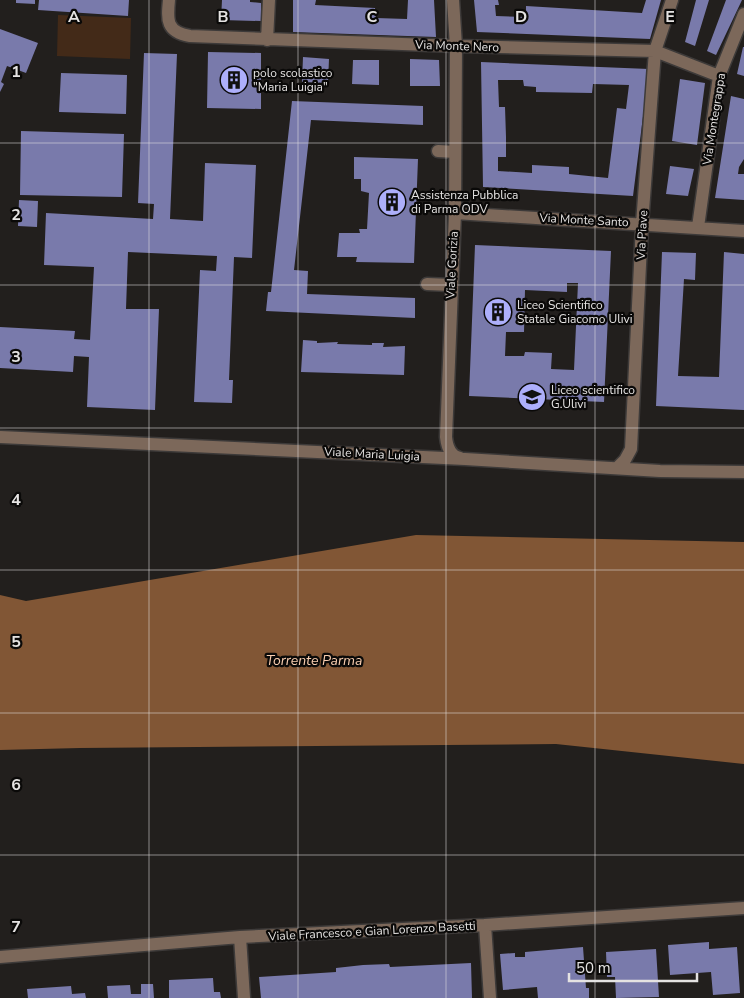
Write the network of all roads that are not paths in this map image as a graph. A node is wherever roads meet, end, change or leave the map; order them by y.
1 (169, 0) edge
2 (269, 0) edge
3 (453, 0) edge
4 (672, 0) edge
5 (744, 14) edge
6 (267, 40) junction
7 (456, 46) junction
8 (655, 51) junction
9 (719, 76) junction
10 (438, 151) dead end
11 (455, 152) junction
12 (455, 213) junction
13 (642, 224) junction
14 (698, 227) junction
15 (744, 230) edge
16 (427, 284) dead end
17 (451, 285) junction
18 (0, 437) edge
19 (465, 459) junction
20 (617, 468) junction
21 (744, 472) edge
22 (744, 908) edge
23 (485, 925) junction
24 (240, 937) junction
25 (0, 957) edge
26 (244, 998) edge
27 (490, 998) edge

1 - 6 street, Via Monte Nero
2 - 6 street
3 - 7 street, Viale Gorizia
4 - 8 street, Via Piave
5 - 9 street, Via Montegrappa
6 - 7 street, Via Monte Nero
7 - 8 street, Via Monte Nero
7 - 11 street, Viale Gorizia
8 - 9 street, Via Monte Nero
8 - 13 street, Via Piave
9 - 14 street, Via Montegrappa
10 - 11 street
11 - 12 street, Viale Gorizia
12 - 13 street, Via Monte Santo
12 - 17 street, Viale Gorizia
13 - 14 street, Via Monte Santo
13 - 20 street, Via Piave
14 - 15 street, Via Monte Santo
16 - 17 street
17 - 19 street, Viale Gorizia
18 - 19 street, Viale Maria Luigia
19 - 20 street, Viale Maria Luigia
20 - 21 street, Viale Maria Luigia
22 - 23 street, Viale Francesco e Gian Lorenzo Basetti
23 - 24 street, Viale Francesco e Gian Lorenzo Basetti
23 - 27 street
24 - 25 street, Viale Francesco e Gian Lorenzo Basetti
24 - 26 street

